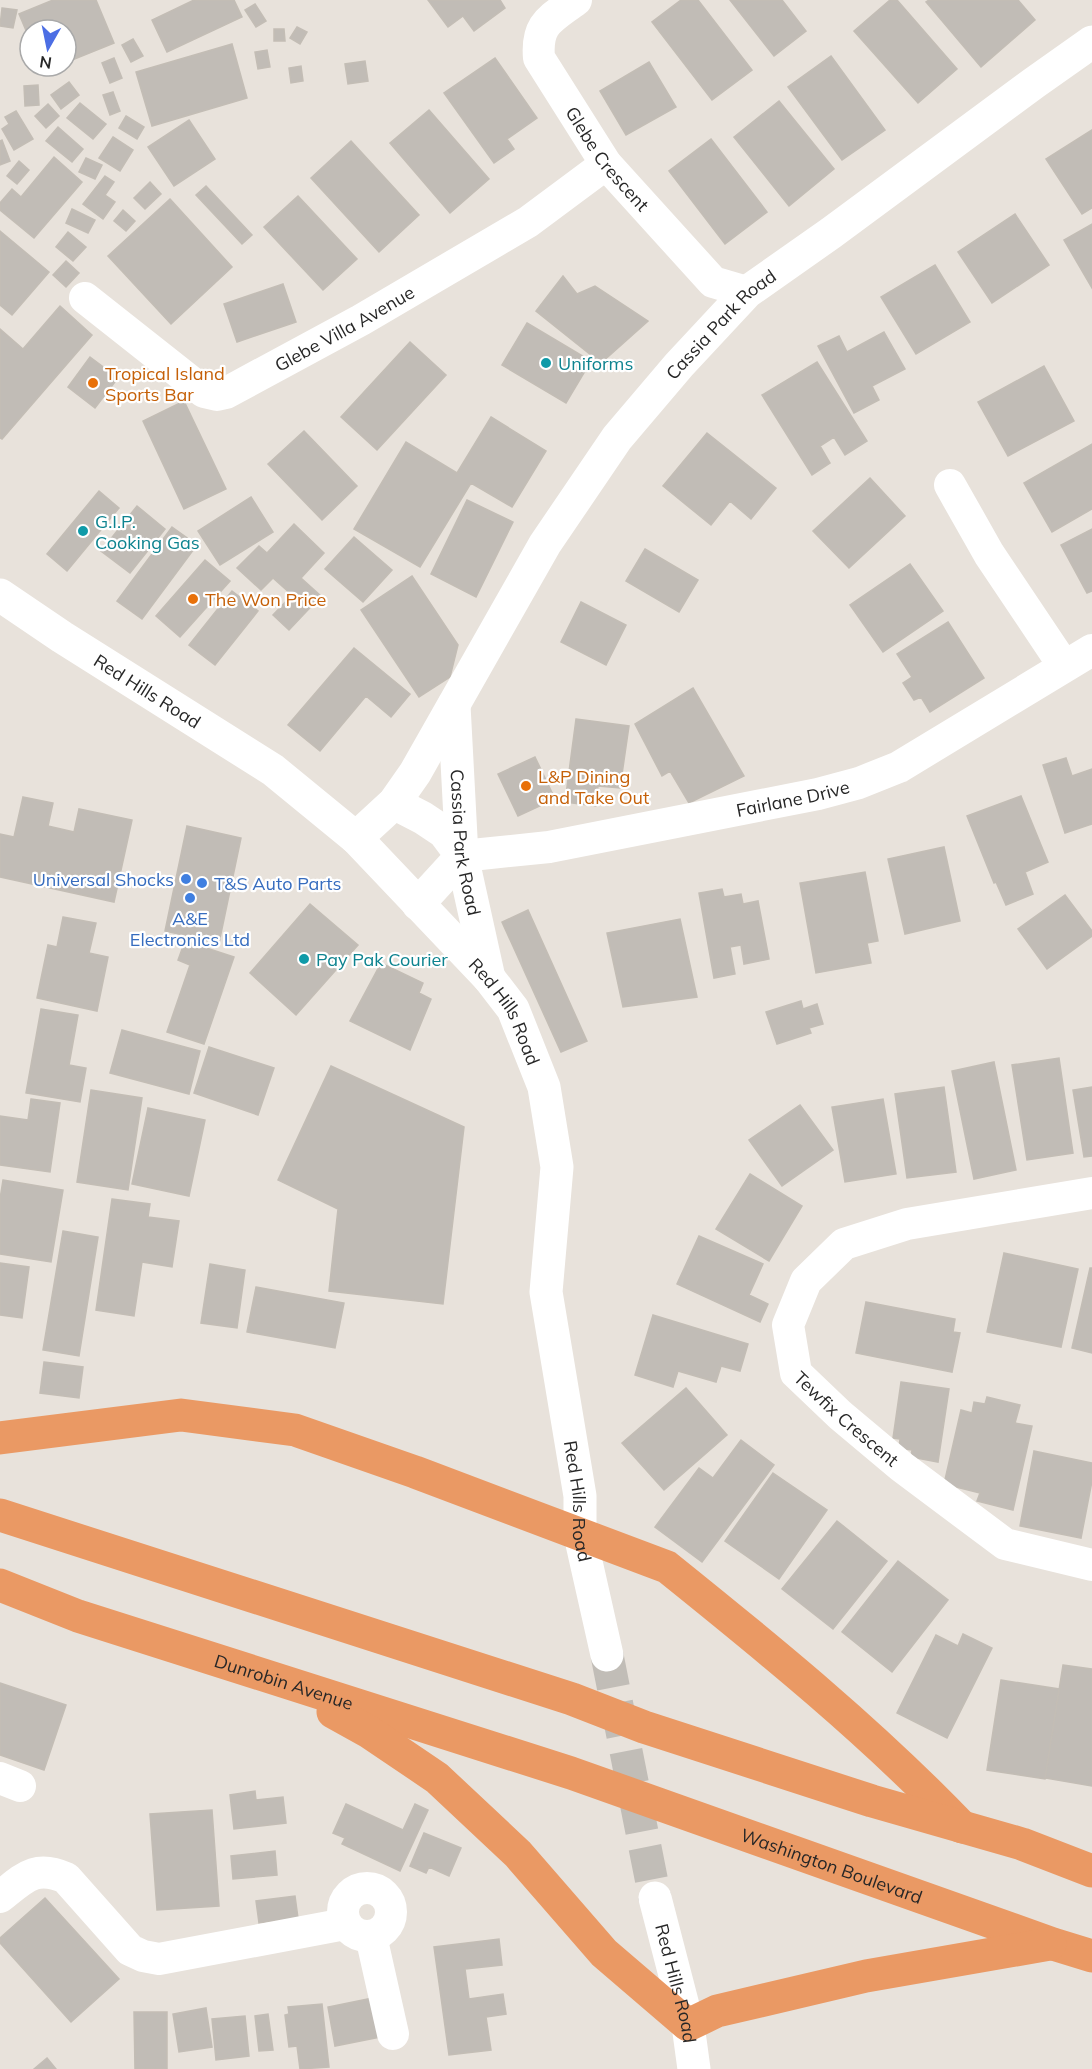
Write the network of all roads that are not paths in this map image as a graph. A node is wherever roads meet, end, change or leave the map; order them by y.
1 (576, 0) edge
2 (1092, 42) edge
3 (606, 164) junction
4 (747, 292) junction
5 (86, 298) dead end
6 (950, 485) dead end
7 (0, 595) edge
8 (1092, 650) edge
9 (1064, 666) junction
10 (454, 705) junction
11 (394, 803) junction
12 (356, 838) junction
13 (462, 856) junction
14 (418, 904) junction
15 (489, 978) junction
16 (1092, 1193) edge
17 (0, 1438) edge
18 (0, 1515) edge
19 (580, 1535) junction
20 (1092, 1565) edge
21 (0, 1584) edge
22 (607, 1655) tunnel mouth
23 (268, 1677) junction
24 (571, 1773) joint
25 (964, 1829) junction
26 (1092, 1871) edge
27 (0, 1897) edge
28 (655, 1898) tunnel mouth
29 (1053, 1944) junction
30 (1092, 1956) edge
31 (688, 2025) junction
32 (393, 2034) dead end
33 (694, 2069) edge

1 - 3 street, Glebe Crescent
2 - 4 main road, Cassia Park Road
3 - 4 street, Glebe Crescent
3 - 5 street, Glebe Villa Avenue
4 - 10 main road, Cassia Park Road
6 - 9 street
7 - 12 main road, Red Hills Road
8 - 9 street, Fairlane Drive
9 - 13 street, Fairlane Drive
10 - 11 main road, Cassia Park Road
10 - 13 main road, Cassia Park Road
11 - 12 main road, Cassia Park Road
11 - 13 main road
12 - 14 main road, Red Hills Road
13 - 14 main road
13 - 15 main road, Cassia Park Road
14 - 15 main road, Red Hills Road
15 - 19 main road, Red Hills Road
16 - 20 street, Tewfix Crescent
17 - 19 highway
18 - 25 highway
19 - 22 main road, Red Hills Road
19 - 25 highway
21 - 23 highway, Dunrobin Avenue
23 - 24 highway, Dunrobin Avenue
23 - 31 highway
24 - 29 highway, Washington Boulevard
25 - 26 highway
27 - 32 street
28 - 31 main road, Red Hills Road
29 - 30 highway, Washington Boulevard
29 - 31 highway
31 - 33 main road, Red Hills Road

